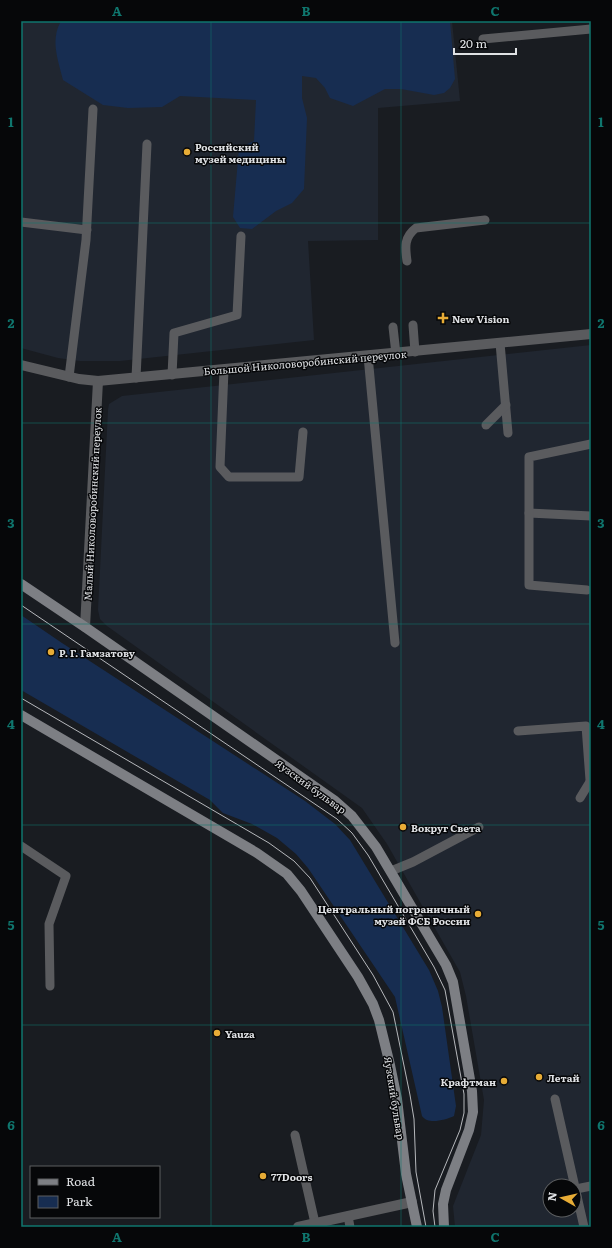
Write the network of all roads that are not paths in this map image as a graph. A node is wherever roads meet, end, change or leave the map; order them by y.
1 (591, 29) edge
2 (483, 39) dead end
3 (93, 109) dead end
4 (147, 144) dead end
5 (485, 220) dead end
6 (21, 222) edge
7 (87, 230) junction
8 (241, 236) dead end
9 (407, 261) dead end
10 (413, 325) dead end
11 (393, 327) dead end
12 (591, 334) edge
13 (500, 343) junction
14 (415, 352) junction
15 (396, 354) junction
16 (368, 356) junction
17 (21, 365) edge
18 (224, 370) junction
19 (172, 374) junction
20 (69, 377) junction
21 (136, 378) junction
22 (98, 381) junction
23 (506, 405) junction
24 (486, 425) dead end
25 (303, 432) dead end
26 (508, 433) dead end
27 (591, 444) edge
28 (529, 513) junction
29 (591, 516) edge
30 (21, 584) edge
31 (587, 590) dead end
32 (86, 627) junction
33 (395, 643) dead end
34 (21, 715) edge
35 (589, 724) edge
36 (518, 731) dead end
37 (591, 780) edge
38 (580, 798) dead end
39 (479, 827) dead end
40 (21, 846) edge
41 (391, 871) junction
42 (50, 986) dead end
43 (556, 1099) dead end
44 (295, 1135) dead end
45 (574, 1178) edge
46 (412, 1202) junction
47 (348, 1216) junction
48 (315, 1223) junction
49 (298, 1227) edge
50 (350, 1227) edge
51 (417, 1227) edge
52 (444, 1227) edge

1 - 2 lane
3 - 7 lane
4 - 21 lane
5 - 9 lane
6 - 7 lane
7 - 20 lane
8 - 19 lane
10 - 14 lane
11 - 15 lane
12 - 13 street, Большой Николоворобинский переулок
13 - 14 street, Большой Николоворобинский переулок
13 - 23 lane
14 - 15 street, Большой Николоворобинский переулок
15 - 16 street, Большой Николоворобинский переулок
16 - 18 street, Большой Николоворобинский переулок
16 - 33 lane
17 - 20 street, Большой Николоворобинский переулок
18 - 19 street, Большой Николоворобинский переулок
18 - 25 lane
19 - 21 street, Большой Николоворобинский переулок
20 - 22 street, Большой Николоворобинский переулок
21 - 22 street, Большой Николоворобинский переулок
22 - 32 street, Малый Николоворобинский переулок
23 - 24 lane
23 - 26 lane
27 - 28 lane
28 - 29 lane
28 - 31 lane
30 - 32 main road, Яузский бульвар
32 - 41 main road, Яузский бульвар
34 - 46 main road, Яузский бульвар
35 - 36 lane
35 - 37 lane
37 - 38 lane
39 - 41 lane
40 - 42 lane
41 - 52 main road, Яузский бульвар
43 - 45 lane
44 - 48 lane
46 - 47 street
46 - 51 main road, Яузский бульвар
47 - 48 street
47 - 50 lane
48 - 49 street

